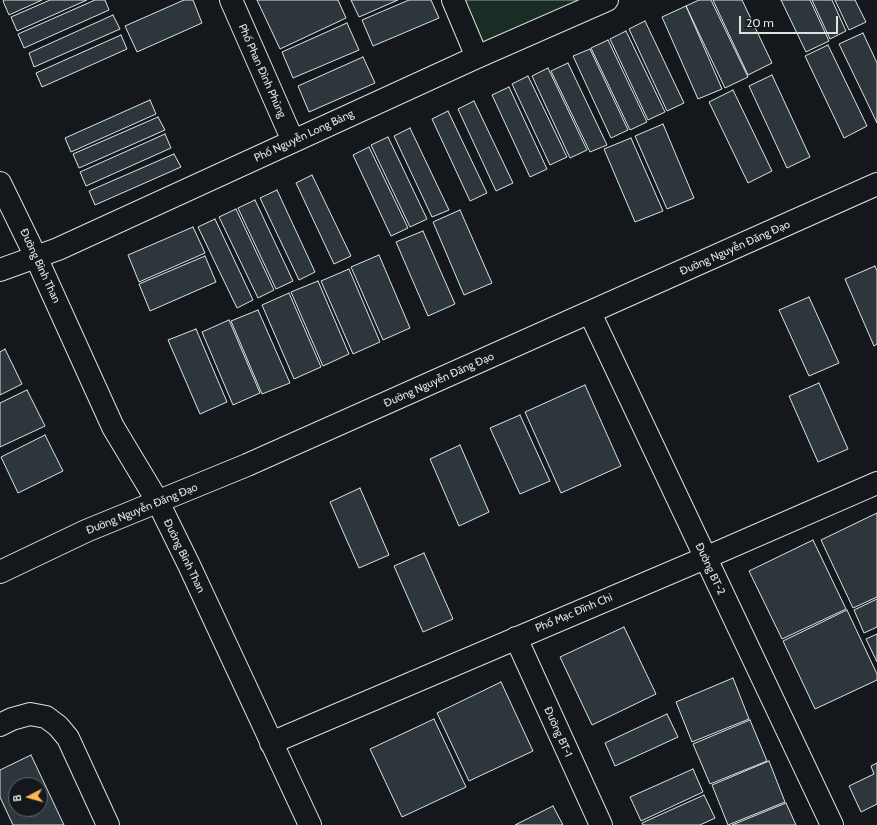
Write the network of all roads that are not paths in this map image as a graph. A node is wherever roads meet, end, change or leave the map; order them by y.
1 (231, 0) edge
2 (453, 0) edge
3 (607, 0) edge
4 (477, 57) junction
5 (293, 141) junction
6 (0, 183) edge
7 (877, 184) edge
8 (36, 256) junction
9 (0, 270) edge
10 (590, 314) junction
11 (877, 483) edge
12 (158, 502) junction
13 (705, 558) junction
14 (0, 572) edge
15 (516, 638) junction
16 (0, 725) edge
17 (271, 743) junction
18 (108, 825) edge
19 (310, 825) edge
20 (601, 825) edge
21 (832, 825) edge

1 - 5 street, Phố Phan Đình Phùng
2 - 4 street
3 - 4 street, Phố Nguyễn Long Bảng
4 - 5 street, Phố Nguyễn Long Bảng
5 - 8 street, Phố Nguyễn Long Bảng
6 - 8 street, Đường Bình Than
7 - 10 street, Đường Nguyễn Đăng Đạo
8 - 9 street, Phố Nguyễn Long Bảng
8 - 12 street, Đường Bình Than
10 - 12 street, Đường Nguyễn Đăng Đạo
10 - 13 street, Đường BT-2
11 - 13 street, Phố Mạc Đĩnh Chi
12 - 14 street, Đường Nguyễn Đăng Đạo
12 - 17 street, Đường Bình Than
13 - 15 street, Phố Mạc Đĩnh Chi
13 - 21 street, Đường BT-2
15 - 17 street, Phố Mạc Đĩnh Chi
15 - 20 street, Đường BT-1
16 - 18 street
17 - 19 street, Đường Bình Than

